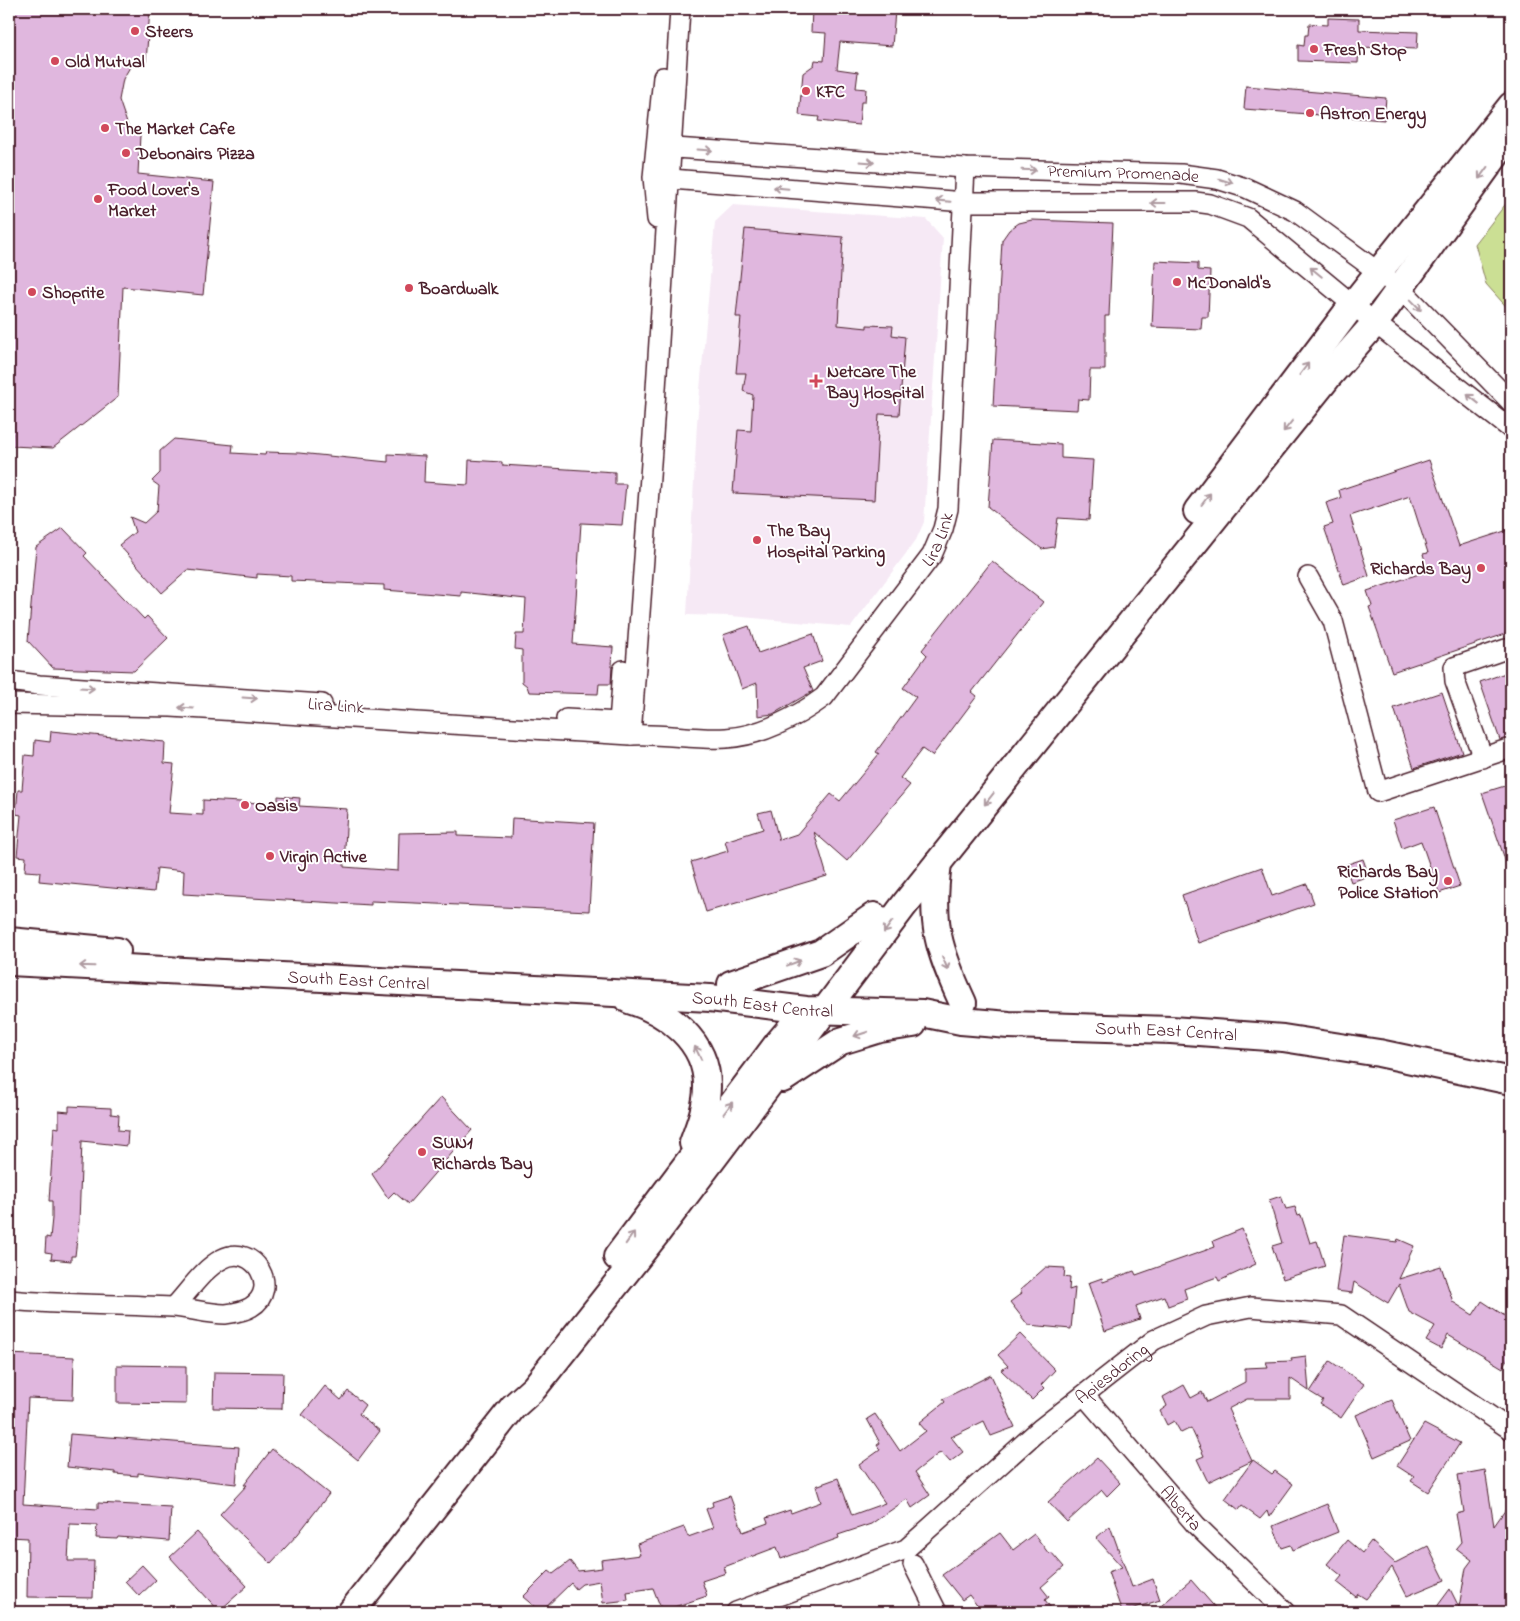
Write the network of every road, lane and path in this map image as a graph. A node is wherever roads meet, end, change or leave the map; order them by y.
1 (668, 9) edge
2 (680, 9) edge
3 (1511, 106) edge
4 (1511, 134) edge
5 (664, 147) junction
6 (965, 168) junction
7 (661, 178) junction
8 (965, 202) junction
9 (1380, 273) junction
10 (1400, 288) junction
11 (1354, 303) junction
12 (1374, 323) junction
13 (1511, 402) edge
14 (1511, 430) edge
15 (1308, 577) dead end
16 (1506, 649) dead end
17 (9, 681) edge
18 (9, 704) edge
19 (625, 729) junction
20 (1511, 748) edge
21 (1483, 758) junction
22 (938, 863) junction
23 (874, 916) junction
24 (9, 941) edge
25 (9, 962) edge
26 (731, 984) junction
27 (597, 993) junction
28 (822, 1002) junction
29 (962, 1012) junction
30 (1511, 1068) edge
31 (1511, 1081) edge
32 (766, 1090) junction
33 (684, 1167) junction
34 (9, 1300) edge
35 (174, 1307) dead end
36 (1084, 1395) junction
37 (513, 1407) junction
38 (1511, 1430) edge
39 (913, 1564) dead end
40 (351, 1612) edge
41 (736, 1612) edge
42 (937, 1612) edge
43 (1286, 1612) edge

1 - 5 street
2 - 5 street
3 - 9 street
4 -> 10 street
5 -> 6 street, Premium Promenade
5 - 7 street
6 - 8 street, Lira Link
6 -> 9 street, Premium Promenade
8 -> 7 street, Premium Promenade
7 - 19 street
7 - 19 street
11 -> 8 street, Premium Promenade
8 - 19 street, Lira Link
9 - 10 street, Premium Promenade
9 - 11 street
10 - 12 street
10 -> 13 street, Premium Promenade
11 - 12 street, Premium Promenade
23 -> 11 street
14 -> 12 street, Premium Promenade
12 -> 22 street
15 - 21 street
16 - 21 street
17 -> 19 street, Lira Link
19 -> 18 street, Lira Link
20 - 21 street
22 -> 28 street
22 -> 29 street
26 -> 23 street
23 - 28 street
24 - 26 street, South East Central
27 -> 25 street, South East Central
26 - 28 street, South East Central
27 - 28 street, South East Central
33 -> 27 street
28 - 29 street, South East Central
28 - 32 street
33 -> 28 street
29 - 30 street, South East Central
29 - 31 street, South East Central
29 -> 32 street
32 - 37 street
37 -> 33 street
34 - 35 street
36 - 38 street, Apiesdoring
36 - 41 street, Apiesdoring
36 - 43 street, Alberta
37 - 40 street
39 - 42 street

